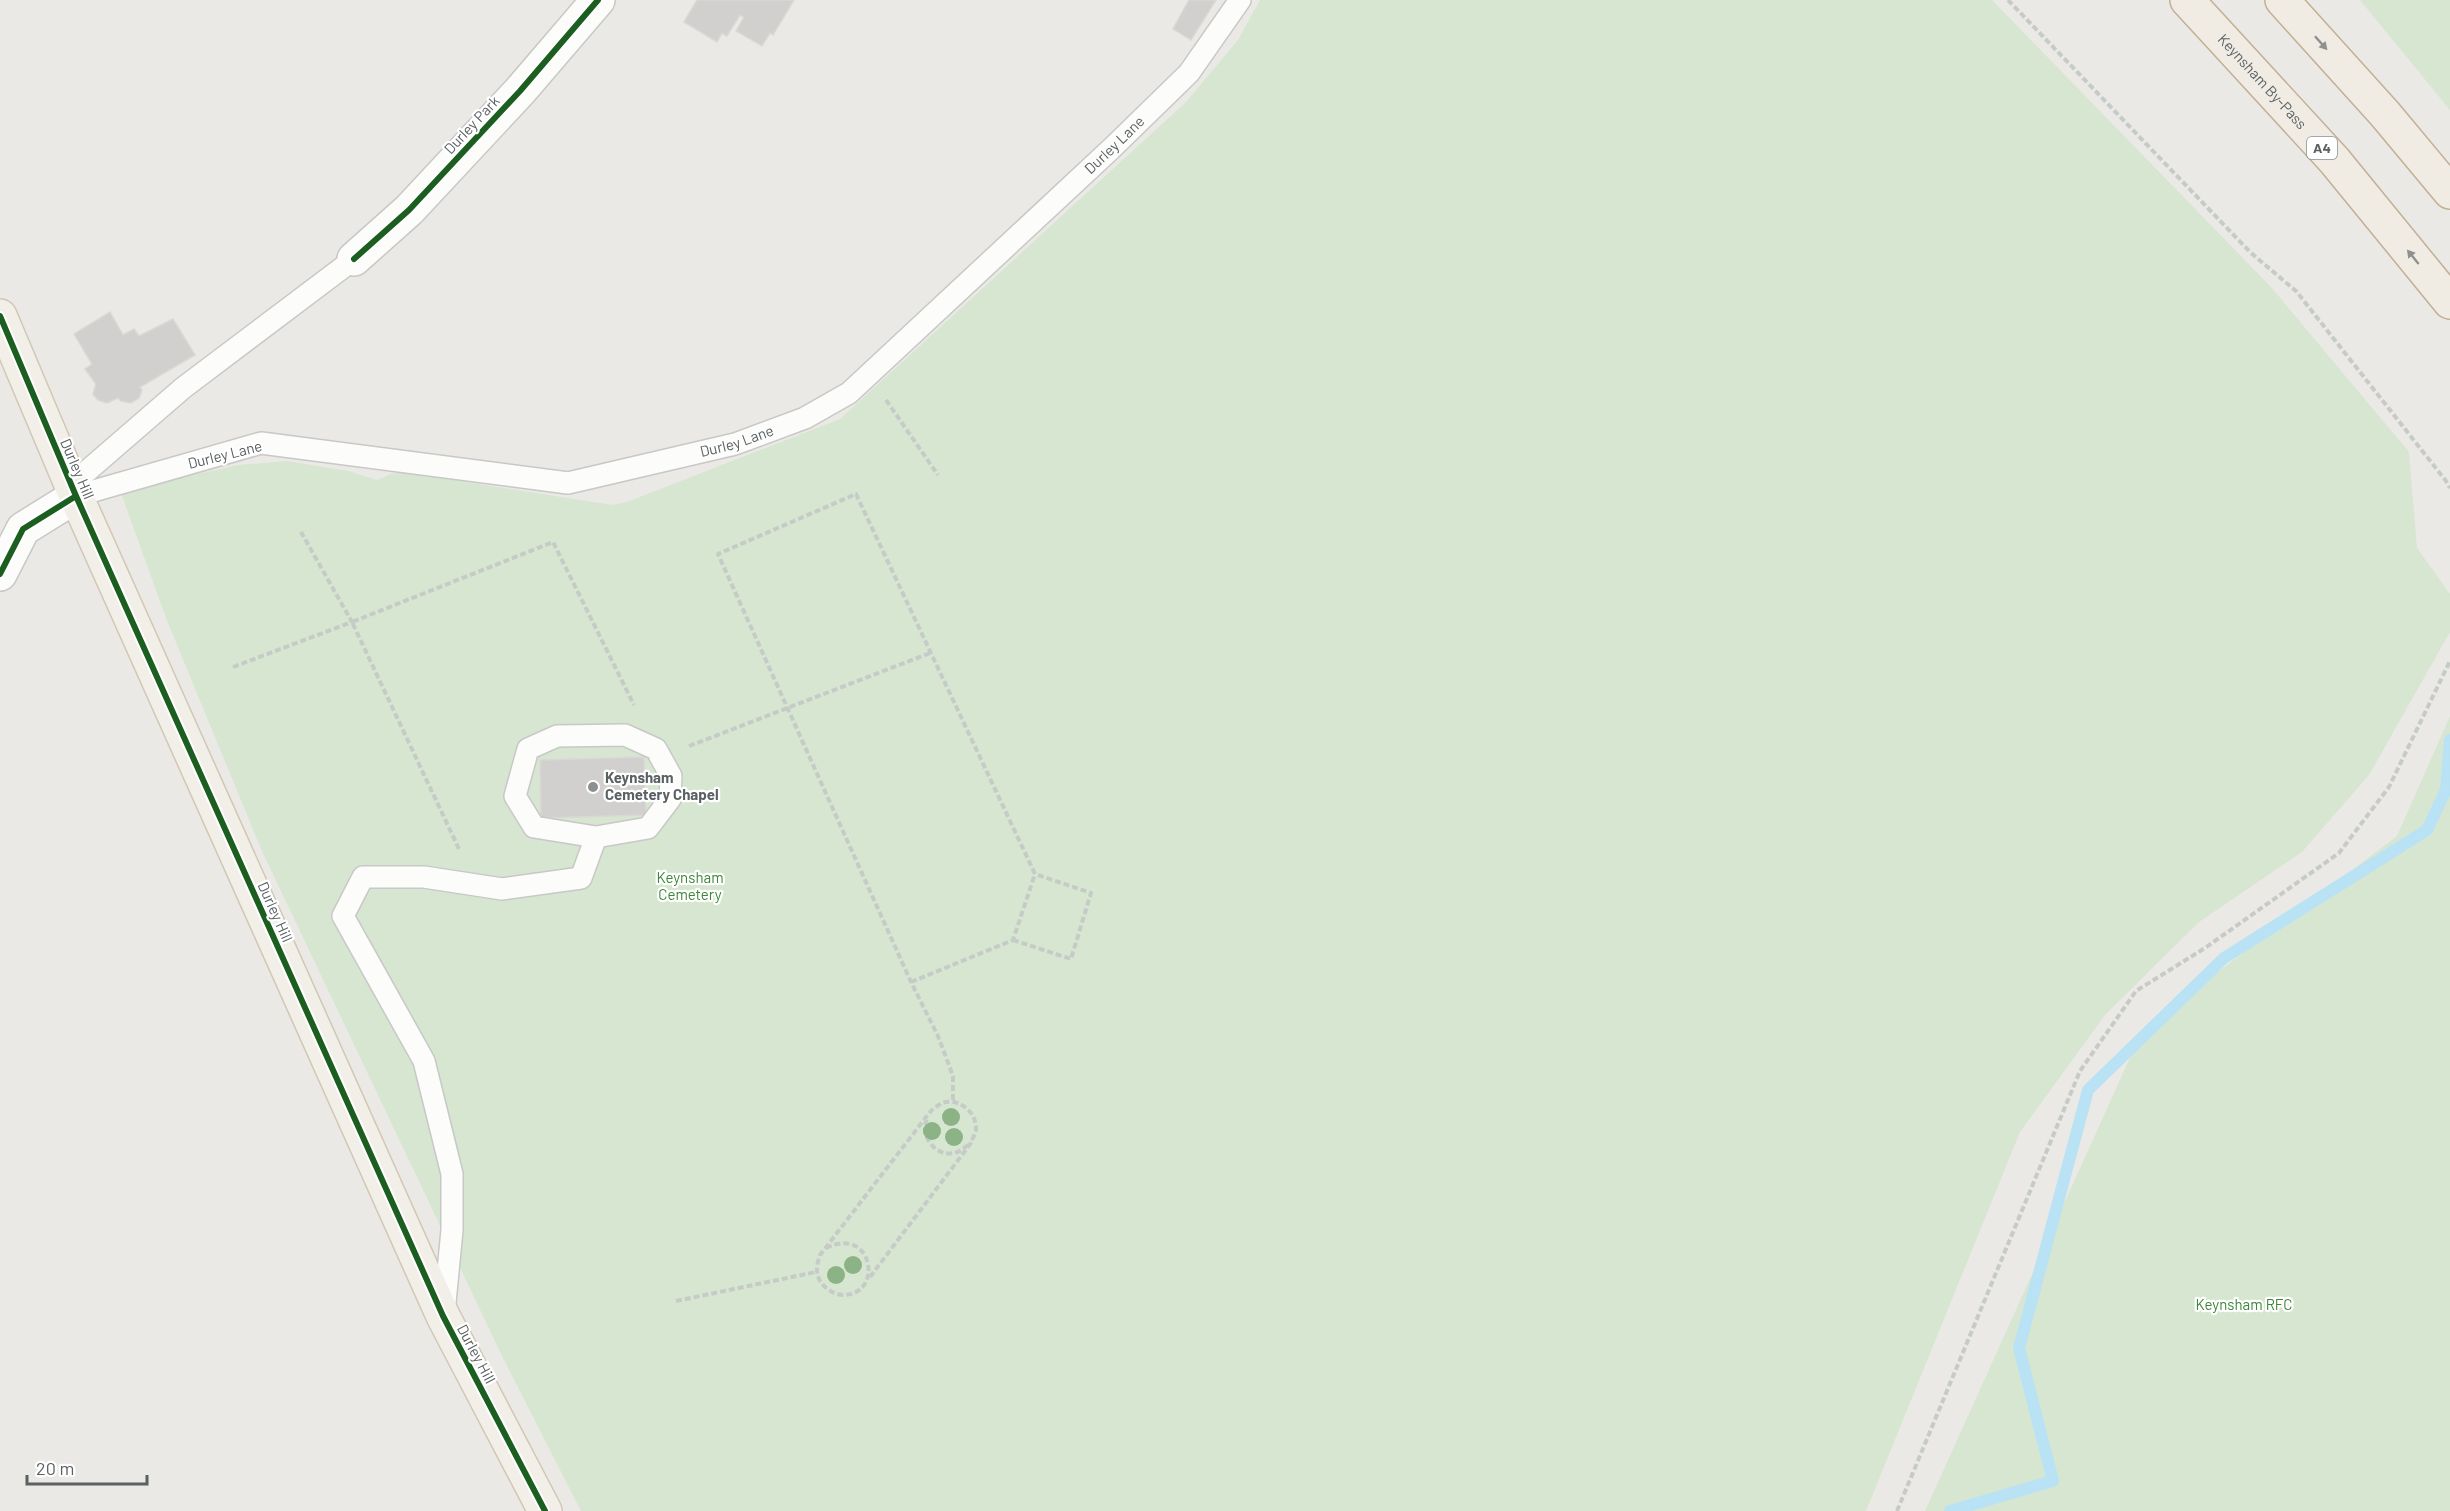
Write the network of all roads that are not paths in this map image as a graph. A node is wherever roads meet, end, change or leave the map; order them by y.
1 (598, 0) edge
2 (1240, 0) edge
3 (2187, 0) edge
4 (2282, 0) edge
5 (2450, 192) edge
6 (354, 259) joint
7 (2450, 302) edge
8 (0, 316) edge
9 (73, 491) junction
10 (0, 574) edge
11 (596, 837) junction
12 (443, 1316) junction
13 (545, 1511) edge

1 - 6 street, Durley Park
2 - 9 lane, Durley Lane
7 -> 3 highway, Keynsham By-Pass / A4
4 -> 5 highway
6 - 9 lane, Durley Park
8 - 9 main road, Durley Hill
9 - 10 street
9 - 12 main road, Durley Hill
11 - 11 lane
11 - 12 lane
12 - 13 main road, Durley Hill

